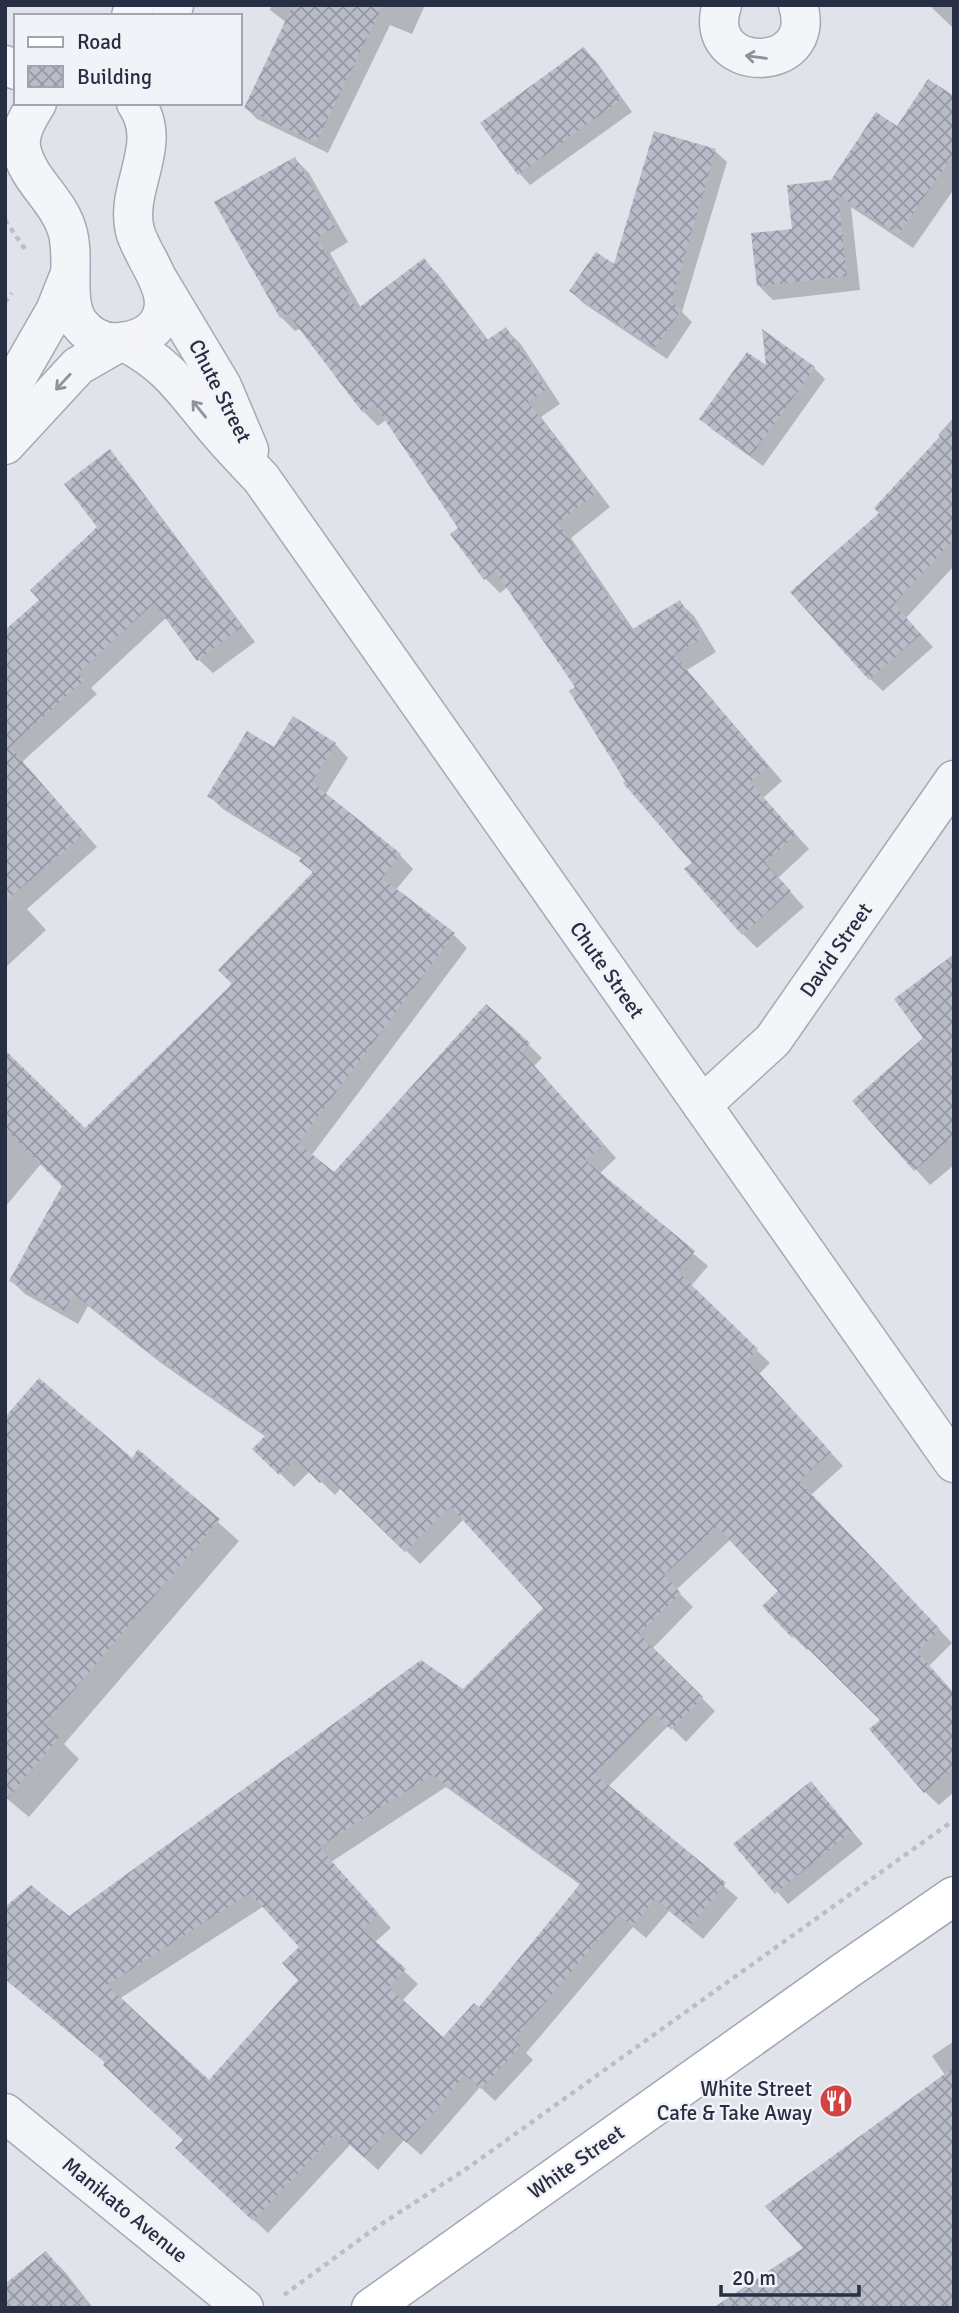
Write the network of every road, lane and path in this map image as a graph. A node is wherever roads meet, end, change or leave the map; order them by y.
1 (722, 5) edge
2 (798, 5) edge
3 (36, 105) edge
4 (142, 110) edge
5 (5, 143) edge
6 (34, 175) junction
7 (5, 220) edge
8 (27, 251) dead end
9 (72, 265) junction
10 (154, 271) junction
11 (12, 292) dead end
12 (5, 302) edge
13 (121, 342) junction
14 (5, 398) edge
15 (5, 445) edge
16 (261, 478) junction
17 (954, 780) edge
18 (702, 1105) junction
19 (954, 1463) edge
20 (954, 1820) edge
21 (954, 1896) edge
22 (5, 2113) edge
23 (259, 2305) edge
24 (370, 2308) edge

2 -> 1 street
3 - 6 street
4 - 10 street
5 - 6 street
6 - 9 street, Chute Street
7 - 8 path
9 - 13 street, Chute Street
9 - 14 street
10 - 13 street
10 - 16 street, Chute Street
11 - 12 path
13 -> 15 street
16 -> 13 street, Chute Street
16 - 18 street, Chute Street
17 - 18 street, David Street
18 - 19 street, Chute Street
20 - 23 path
21 - 24 main road, White Street
22 - 23 street, Manikato Avenue

